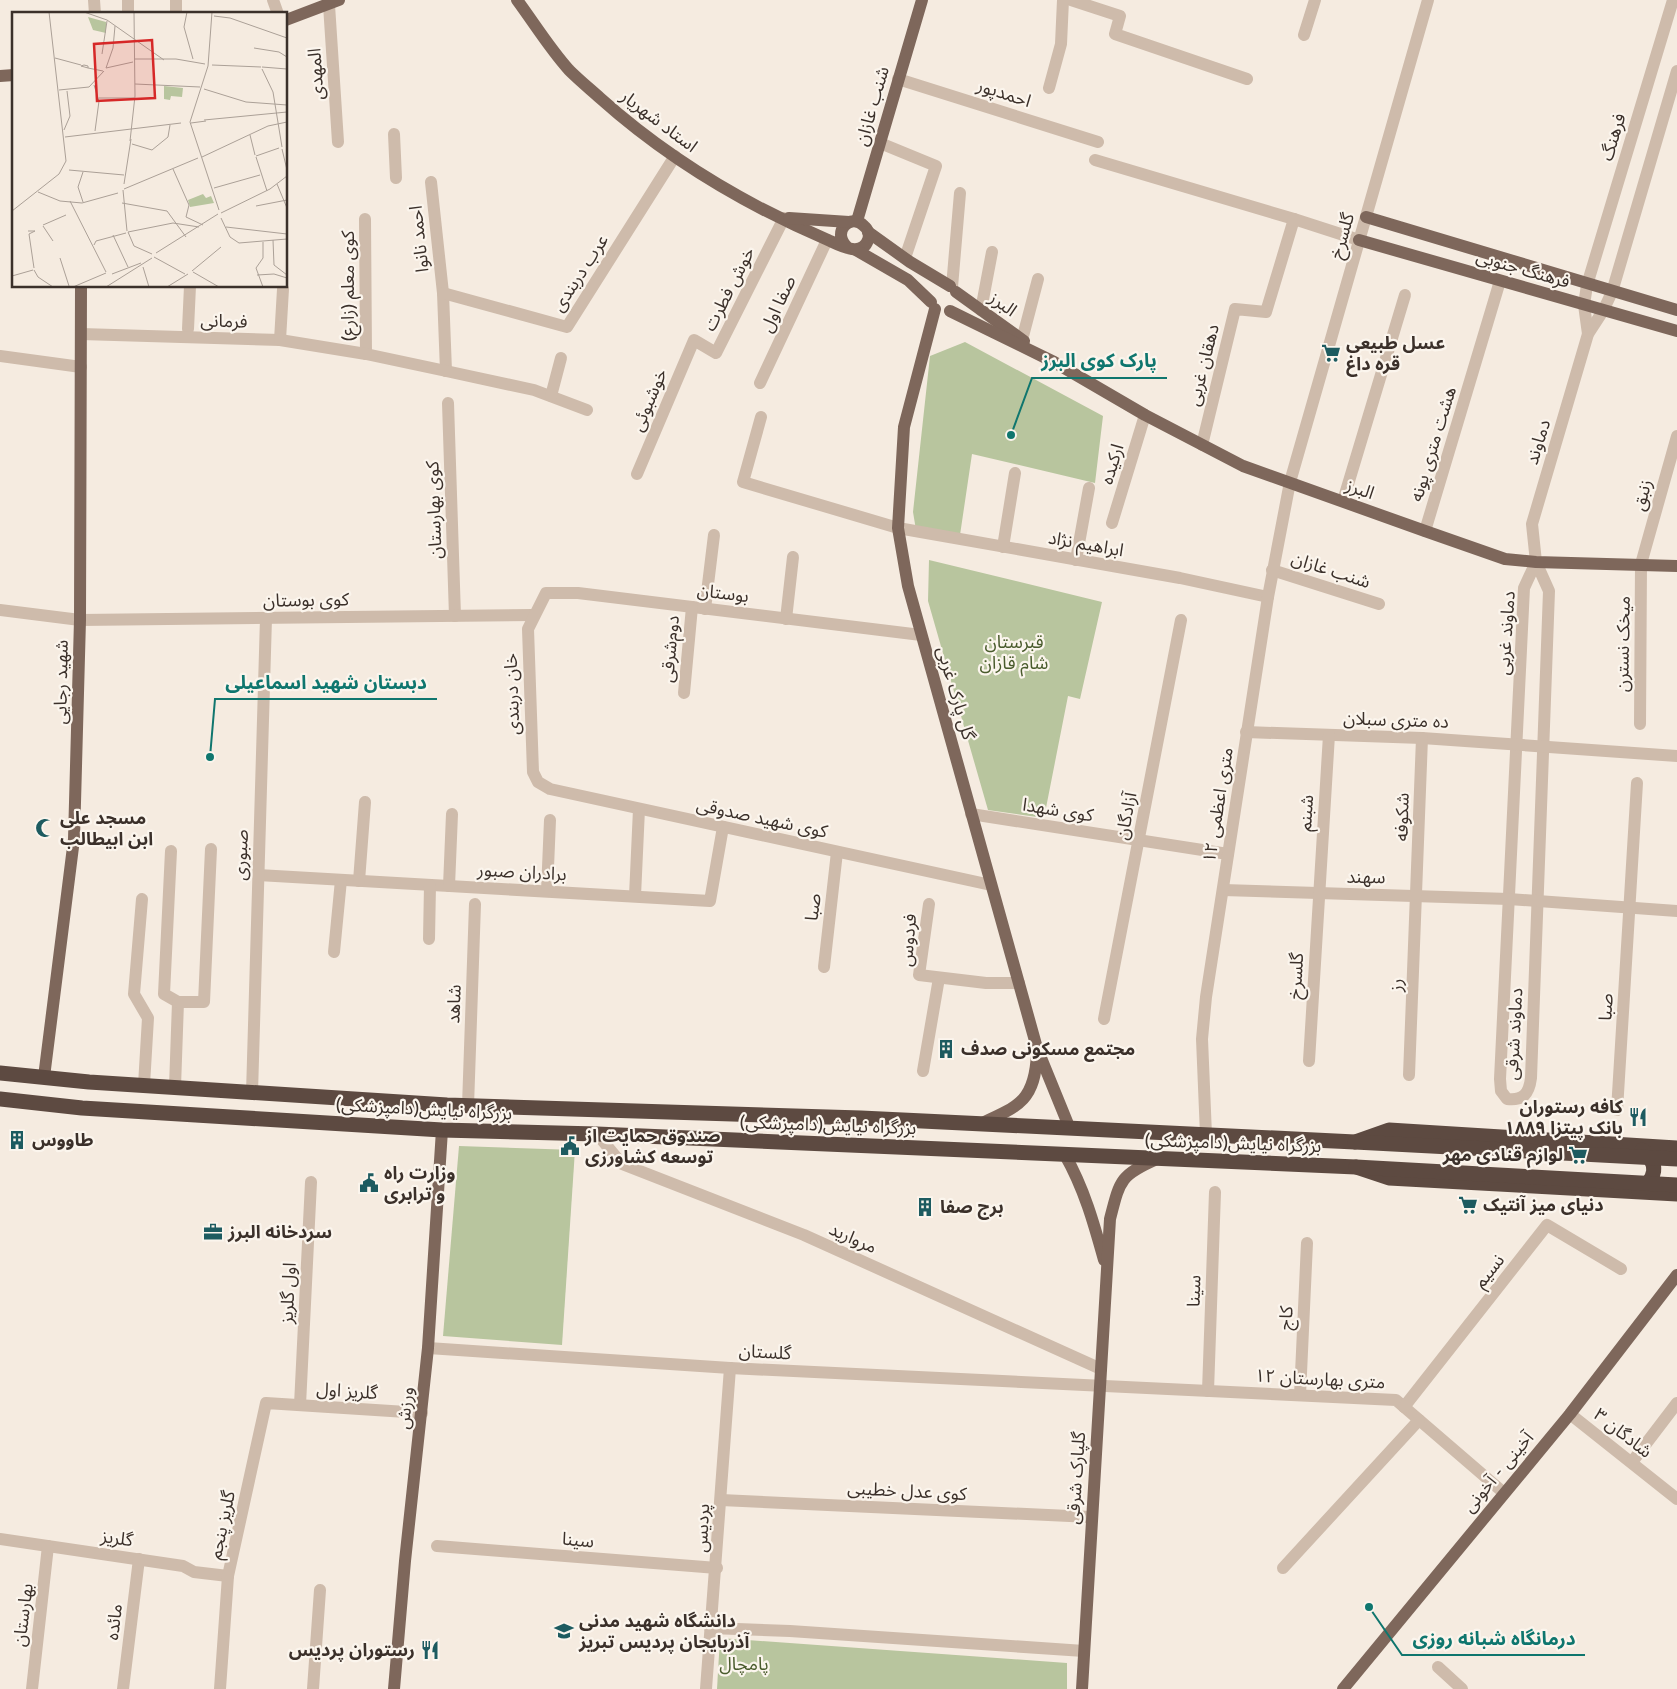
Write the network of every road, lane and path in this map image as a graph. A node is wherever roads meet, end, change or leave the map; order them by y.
1 (273, 0) edge
2 (517, 0) edge
3 (922, 0) edge
4 (1064, 0) edge
5 (1071, 0) edge
6 (1315, 0) edge
7 (1428, 0) edge
8 (334, 2) edge
9 (1674, 2) edge
10 (277, 12) edge
11 (288, 19) edge
12 (1304, 35) dead end
13 (1676, 76) edge
14 (898, 78) junction
15 (1247, 79) dead end
16 (1049, 88) dead end
17 (394, 134) dead end
18 (338, 142) dead end
19 (1098, 142) dead end
20 (880, 143) junction
21 (675, 156) junction
22 (1095, 160) dead end
23 (396, 178) dead end
24 (431, 182) dead end
25 (960, 193) dead end
26 (1366, 217) junction
27 (784, 218) junction
28 (364, 219) dead end
29 (1294, 219) junction
30 (853, 222) junction
31 (868, 232) junction
32 (827, 240) junction
33 (1359, 240) junction
34 (852, 249) junction
35 (992, 252) dead end
36 (904, 258) junction
37 (1038, 279) dead end
38 (1500, 281) junction
39 (1587, 285) junction
40 (81, 288) edge
41 (190, 288) edge
42 (283, 289) dead end
43 (953, 289) junction
44 (443, 292) junction
45 (1612, 292) junction
46 (1405, 295) dead end
47 (1584, 305) junction
48 (940, 308) junction
49 (981, 310) junction
50 (1677, 310) edge
51 (1603, 312) junction
52 (188, 329) dead end
53 (1677, 331) edge
54 (81, 334) junction
55 (1588, 334) junction
56 (280, 340) junction
57 (694, 340) joint
58 (1022, 340) junction
59 (366, 354) junction
60 (0, 356) edge
61 (561, 358) dead end
62 (1054, 362) junction
63 (80, 367) junction
64 (446, 370) junction
65 (760, 383) dead end
66 (551, 396) junction
67 (448, 403) dead end
68 (587, 410) dead end
69 (1145, 415) junction
70 (761, 417) dead end
71 (1677, 436) edge
72 (1202, 445) junction
73 (1015, 473) dead end
74 (636, 474) dead end
75 (1290, 482) junction
76 (1089, 488) dead end
77 (1343, 501) junction
78 (1112, 524) dead end
79 (898, 528) junction
80 (1425, 531) junction
81 (714, 535) dead end
82 (1004, 547) junction
83 (793, 557) dead end
84 (1076, 560) junction
85 (1536, 562) junction
86 (1641, 564) junction
87 (1677, 566) edge
88 (1272, 570) junction
89 (1268, 596) junction
90 (1379, 604) dead end
91 (692, 607) junction
92 (705, 609) junction
93 (0, 610) edge
94 (533, 615) junction
95 (455, 616) junction
96 (266, 618) junction
97 (786, 619) junction
98 (80, 620) junction
99 (1181, 620) dead end
100 (922, 636) junction
101 (684, 693) dead end
102 (1640, 724) dead end
103 (1246, 732) junction
104 (1329, 735) junction
105 (1422, 738) junction
106 (1517, 744) junction
107 (1544, 747) junction
108 (1677, 756) edge
109 (533, 772) joint
110 (1637, 783) dead end
111 (365, 802) dead end
112 (639, 809) junction
113 (452, 814) dead end
114 (971, 814) junction
115 (550, 820) dead end
116 (723, 827) junction
117 (1139, 840) junction
118 (211, 849) dead end
119 (171, 851) dead end
120 (837, 852) junction
121 (1228, 854) junction
122 (258, 875) junction
123 (341, 880) junction
124 (360, 880) junction
125 (430, 885) junction
126 (450, 886) junction
127 (992, 886) junction
128 (1223, 890) junction
129 (547, 891) junction
130 (1318, 893) junction
131 (635, 896) junction
132 (1417, 896) junction
133 (142, 899) dead end
134 (1509, 899) junction
135 (1538, 900) junction
136 (475, 904) dead end
137 (929, 904) dead end
138 (1630, 906) junction
139 (1677, 911) edge
140 (429, 939) dead end
141 (334, 952) dead end
142 (824, 966) dead end
143 (939, 978) junction
144 (1019, 983) junction
145 (178, 1002) junction
146 (1104, 1018) dead end
147 (1037, 1048) junction
148 (1309, 1061) dead end
149 (923, 1071) dead end
150 (0, 1073) edge
151 (1410, 1075) dead end
152 (44, 1077) junction
153 (144, 1086) junction
154 (175, 1088) junction
155 (252, 1092) junction
156 (0, 1099) edge
157 (468, 1106) junction
158 (1617, 1110) dead end
159 (978, 1124) junction
160 (1070, 1129) junction
161 (442, 1130) junction
162 (598, 1134) junction
163 (1206, 1135) junction
164 (1354, 1142) junction
165 (1635, 1145) junction
166 (1677, 1148) edge
167 (1065, 1154) junction
168 (1157, 1158) junction
169 (1677, 1159) edge
170 (1356, 1167) junction
171 (311, 1182) dead end
172 (1215, 1192) dead end
173 (1638, 1192) junction
174 (1676, 1192) edge
175 (1307, 1243) dead end
176 (1107, 1270) junction
177 (1621, 1270) dead end
178 (1677, 1275) edge
179 (428, 1348) junction
180 (730, 1368) junction
181 (1101, 1369) junction
182 (1100, 1386) junction
183 (1208, 1391) junction
184 (1300, 1395) junction
185 (1677, 1404) edge
186 (300, 1405) junction
187 (1404, 1407) junction
188 (422, 1413) junction
189 (1570, 1414) junction
190 (1419, 1420) junction
191 (1632, 1462) junction
192 (1504, 1493) junction
193 (1677, 1499) edge
194 (721, 1500) junction
195 (1091, 1518) junction
196 (0, 1539) edge
197 (48, 1546) junction
198 (437, 1546) dead end
199 (139, 1559) junction
200 (717, 1568) junction
201 (1283, 1568) dead end
202 (228, 1576) junction
203 (320, 1590) dead end
204 (710, 1628) junction
205 (1084, 1651) junction
206 (1438, 1667) dead end
207 (32, 1689) edge
208 (124, 1689) edge
209 (220, 1689) edge
210 (313, 1689) edge
211 (394, 1689) edge
212 (706, 1689) edge
213 (1082, 1689) edge
214 (1343, 1689) edge
215 (1462, 1689) edge

1 - 10 street
2 - 21 main road, استاد شهریار
3 - 14 main road, شنب غازان
4 - 16 street
5 - 15 street
6 - 12 street
7 - 26 street, گلسرخ
8 - 11 main road
8 - 18 street, المهدی
9 - 39 street, فرهنگ
13 - 45 street
14 - 19 street, احمدپور
14 - 20 main road, شنب غازان
17 - 23 street
20 - 30 main road, شنب غازان
20 - 36 street
21 - 27 main road, استاد شهریار
21 - 44 street, عرب دربندی
22 - 29 street
24 - 44 street, احمد نانوا
25 - 43 street
26 - 33 street, گلسرخ
26 - 39 main road
27 - 30 main road, استاد شهریار
27 - 32 main road, استاد شهریار
27 - 57 street, خوش فطرت
28 - 59 street, کوی معلم (زارع)
29 - 33 street
29 - 72 street, دهقان غربی
30 - 31 main road
30 - 34 main road
31 - 34 main road
31 - 36 main road, البرز
32 - 34 main road, استاد شهریار
32 - 65 street, صفا اول
33 - 38 main road, فرهنگ جنوبی
33 - 75 street, گلسرخ
34 - 48 main road, البرز
35 - 49 street
36 - 43 main road, البرز
37 - 58 street
38 - 47 main road, فرهنگ جنوبی
38 - 80 street, هشت متری پونه
39 - 45 main road
39 - 47 street, فرهنگ
40 - 54 main road, شهید رجایی
41 - 52 street
42 - 56 street
43 - 48 main road
43 - 48 main road
43 - 49 main road, البرز
44 - 64 street, احمد نانوا
45 - 50 main road
45 - 51 street
46 - 77 street
47 - 51 main road, فرهنگ جنوبی
47 - 55 street, فرهنگ
48 - 62 main road, البرز
48 - 79 main road, گل پارک غربی
49 - 58 main road, البرز
51 - 53 main road, فرهنگ جنوبی
51 - 55 street
54 - 56 street, فرمانی
54 - 63 main road, شهید رجایی
55 - 85 street, دماوند
56 - 59 street, فرمانی
57 - 74 street, خوشبوئی
58 - 62 main road, البرز
59 - 64 street, فرمانی
60 - 63 street
61 - 66 street
62 - 69 main road, البرز
63 - 98 main road, شهید رجایی
64 - 66 street, فرمانی
66 - 68 street, فرمانی
67 - 95 street, کوی بهارستان
69 - 72 main road, البرز
69 - 78 street, ارکیده
70 - 79 street, ابراهیم نژاد
71 - 86 street, زنبق
72 - 75 main road, البرز
73 - 82 street
75 - 77 main road, البرز
75 - 88 street, ۱۲ متری اعظمی
76 - 84 street
77 - 80 main road, البرز
79 - 82 street, ابراهیم نژاد
79 - 100 main road, گل پارک غربی
80 - 85 main road, البرز
81 - 92 street
82 - 84 street, ابراهیم نژاد
83 - 97 street
84 - 89 street, ابراهیم نژاد
85 - 86 main road, البرز
85 - 106 street, دماوند غربی
85 - 107 street
86 - 87 main road, البرز
86 - 102 street, میخک نسترن
88 - 89 street, ۱۲ متری اعظمی
88 - 90 street, شنب غازان
89 - 103 street, ۱۲ متری اعظمی
91 - 92 street, بوستان
91 - 94 street, بوستان
91 - 101 street, دوم‌شرقی
92 - 97 street, بوستان
93 - 98 street, کوی بوستان
94 - 95 street, کوی بوستان
94 - 109 street, خان دربندی
95 - 96 street, کوی بوستان
96 - 98 street, کوی بوستان
96 - 122 street, صبوری
97 - 100 street, بوستان
98 - 152 main road, شهید رجایی
99 - 117 street, آزادگان
100 - 114 main road, گل پارک غربی
103 - 104 street, ده متری سبلان
103 - 121 street, ۱۲ متری اعظمی
104 - 105 street, ده متری سبلان
104 - 130 street, شبنم
105 - 106 street, ده متری سبلان
105 - 132 street, شکوفه
106 - 107 street, ده متری سبلان
106 - 134 street, دماوند غربی
107 - 108 street, ده متری سبلان
107 - 135 street
109 - 112 street, کوی شهید صدوقی
110 - 138 street
111 - 124 street
112 - 116 street, کوی شهید صدوقی
112 - 131 street
113 - 126 street
114 - 117 street, کوی شهدا
114 - 127 main road, گل پارک غربی
115 - 129 street
116 - 120 street, کوی شهید صدوقی
116 - 131 street, برادران صبور
117 - 121 street, کوی شهدا
117 - 146 street, آزادگان
118 - 145 street
119 - 145 street
120 - 127 street, کوی شهید صدوقی
120 - 142 street, صبا
121 - 128 street, ۱۲ متری اعظمی
122 - 123 street, برادران صبور
122 - 155 street, صبوری
123 - 124 street, برادران صبور
123 - 141 street
124 - 125 street, برادران صبور
125 - 126 street, برادران صبور
125 - 140 street
126 - 129 street, برادران صبور
127 - 144 main road, گل پارک غربی
128 - 130 street, سهند
128 - 163 street, ۱۲ متری اعظمی
129 - 131 street, برادران صبور
130 - 132 street, سهند
130 - 148 street, گلسرخ
132 - 134 street, سهند
132 - 151 street, رز
133 - 153 street
134 - 135 street, سهند
134 - 135 street, دماوند شرقی
135 - 138 street
136 - 157 street, شاهد
137 - 143 street, فردوس
138 - 139 street
138 - 158 street, صبا
143 - 144 street, فردوس
143 - 149 street
144 - 147 main road, گل پارک غربی
145 - 154 street
147 - 159 main road
147 - 160 main road
150 - 152 highway, بزرگراه نیایش(دامپزشکی)
152 - 153 highway, بزرگراه نیایش(دامپزشکی)
153 - 154 highway, بزرگراه نیایش(دامپزشکی)
154 - 155 highway, بزرگراه نیایش(دامپزشکی)
155 - 157 highway, بزرگراه نیایش(دامپزشکی)
156 - 161 highway, بزرگراه نیایش(دامپزشکی)
157 - 159 highway, بزرگراه نیایش(دامپزشکی)
159 - 160 highway, بزرگراه نیایش(دامپزشکی)
160 - 163 highway, بزرگراه نیایش(دامپزشکی)
161 - 162 highway, بزرگراه نیایش(دامپزشکی)
161 - 179 main road, ورزش
162 - 167 highway, بزرگراه نیایش(دامپزشکی)
162 - 181 street, مروارید
163 - 164 highway, بزرگراه نیایش(دامپزشکی)
164 - 165 highway
164 - 169 highway, بزرگراه نیایش(دامپزشکی), bridge
165 - 166 highway
165 - 173 highway
167 - 168 highway, بزرگراه نیایش(دامپزشکی)
167 - 176 main road, گلپارک شرقی
168 - 170 highway, بزرگراه نیایش(دامپزشکی)
168 - 176 main road, گلپارک شرقی
170 - 173 highway
170 - 174 highway, بزرگراه نیایش(دامپزشکی), bridge
171 - 186 street, اول گلریز
172 - 183 street, سینا
173 - 174 highway
175 - 184 street, کاج
176 - 181 main road, گلپارک شرقی
177 - 187 street, نسیم
178 - 189 main road, آخینی - آخونی
179 - 180 street, گلستان
179 - 188 main road, ورزش
180 - 182 street, گلستان
180 - 194 street, پردیس
181 - 182 main road, گلپارک شرقی
182 - 183 street, ۱۲ متری بهارستان
182 - 195 main road, گلپارک شرقی
183 - 184 street, ۱۲ متری بهارستان
184 - 187 street, ۱۲ متری بهارستان
185 - 191 street
186 - 188 street, گلریز اول
186 - 202 street, گلریز پنجم
187 - 190 street, ۱۲ متری بهارستان
188 - 211 main road, ورزش
189 - 191 street, شادگان ۳
189 - 192 main road, آخینی - آخونی
190 - 192 street, ۱۲ متری بهارستان
190 - 201 street
191 - 193 street, شادگان ۳
192 - 214 main road, آخینی - آخونی
194 - 195 street, کوی عدل خطیبی
194 - 200 street, پردیس
195 - 205 main road, گلپارک شرقی
196 - 197 street, گلریز
197 - 199 street, گلریز
197 - 207 street, بهارستان
198 - 200 street, سینا
199 - 202 street, گلریز
199 - 208 street, مائده
200 - 204 street, پردیس
202 - 209 street, گلریز پنجم
203 - 210 street
204 - 205 street
204 - 212 street, پردیس
205 - 213 main road, گلپارک شرقی
206 - 215 street

